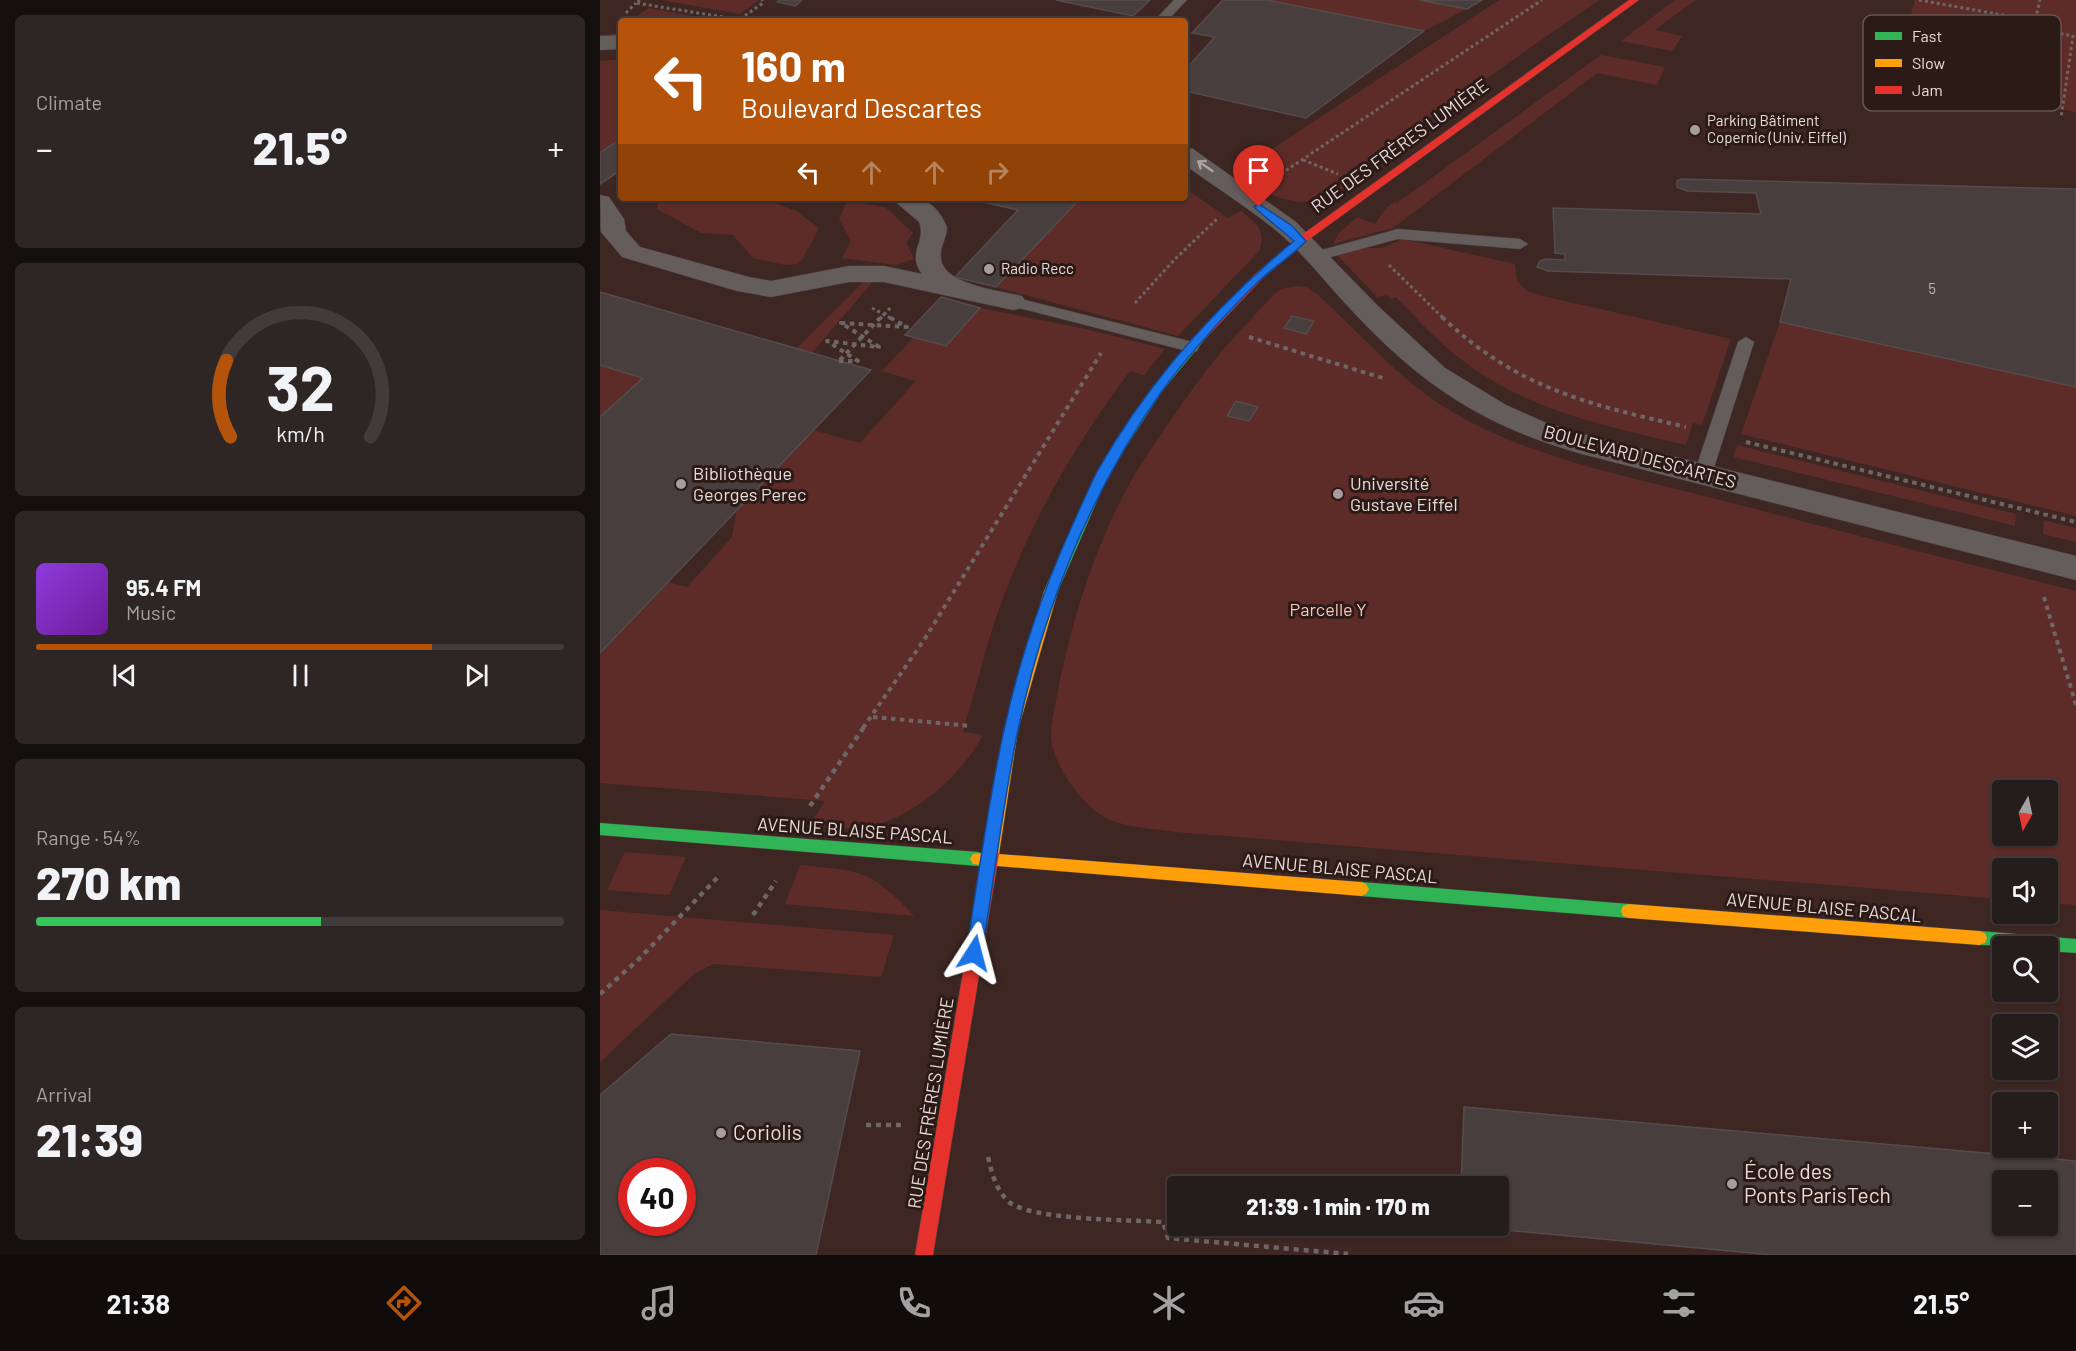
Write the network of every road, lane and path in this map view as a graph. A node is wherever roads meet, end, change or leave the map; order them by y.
1 (640, 0) edge
2 (1181, 0) edge
3 (1635, 0) edge
4 (1919, 0) edge
5 (2040, 0) edge
6 (764, 1) edge
7 (1997, 14) joint
8 (2002, 15) edge
9 (2036, 15) edge
10 (726, 18) edge
11 (741, 18) edge
12 (1163, 18) edge
13 (2074, 36) edge
14 (618, 42) edge
15 (600, 43) edge
16 (2061, 118) dead end
17 (1188, 156) edge
18 (604, 194) edge
19 (908, 201) edge
20 (1369, 242) junction
21 (1520, 244) dead end
22 (1308, 248) junction
23 (1013, 302) junction
24 (883, 303) dead end
25 (868, 305) dead end
26 (884, 314) junction
27 (873, 325) junction
28 (862, 336) junction
29 (1746, 342) dead end
30 (855, 344) junction
31 (1191, 347) junction
32 (846, 353) junction
33 (1716, 434) junction
34 (1703, 474) junction
35 (2076, 522) edge
36 (2031, 556) junction
37 (2076, 568) edge
38 (2076, 705) edge
39 (873, 717) dead end
40 (976, 726) dead end
41 (600, 829) edge
42 (990, 858) junction
43 (724, 871) dead end
44 (780, 875) dead end
45 (753, 915) dead end
46 (2076, 946) edge
47 (600, 994) edge
48 (866, 1125) dead end
49 (945, 1125) junction
50 (989, 1150) dead end
51 (1348, 1254) edge
52 (924, 1255) edge

1 - 10 path
2 - 12 lane
3 - 22 street, RUE DES FRÈRES LUMIÈRE
4 - 7 path
5 - 9 path
6 - 11 path
7 - 8 path
13 - 16 path
14 - 15 street
22 -> 17 street, BOULEVARD DESCARTES
18 - 23 street
19 - 23 street
20 - 21 lane
20 - 22 lane
20 - 33 path
22 - 31 street, RUE DES FRÈRES LUMIÈRE
22 - 34 street, BOULEVARD DESCARTES
23 - 31 lane
24 - 26 path
25 - 26 path
26 - 27 path
26 - 27 path
27 - 28 path
27 - 28 path
28 - 30 path
28 - 30 path
29 - 33 lane
30 - 32 path
30 - 32 path
31 - 42 street, RUE DES FRÈRES LUMIÈRE
32 - 32 path
33 - 34 lane
33 - 35 path
34 - 36 street, BOULEVARD DESCARTES
36 - 37 street, BOULEVARD DESCARTES
36 - 38 path
39 - 40 path
41 - 42 street, AVENUE BLAISE PASCAL
42 - 46 street, AVENUE BLAISE PASCAL
42 - 49 street, RUE DES FRÈRES LUMIÈRE
43 - 47 path
44 - 45 path
48 - 49 path
49 - 52 street, RUE DES FRÈRES LUMIÈRE
50 - 51 path

